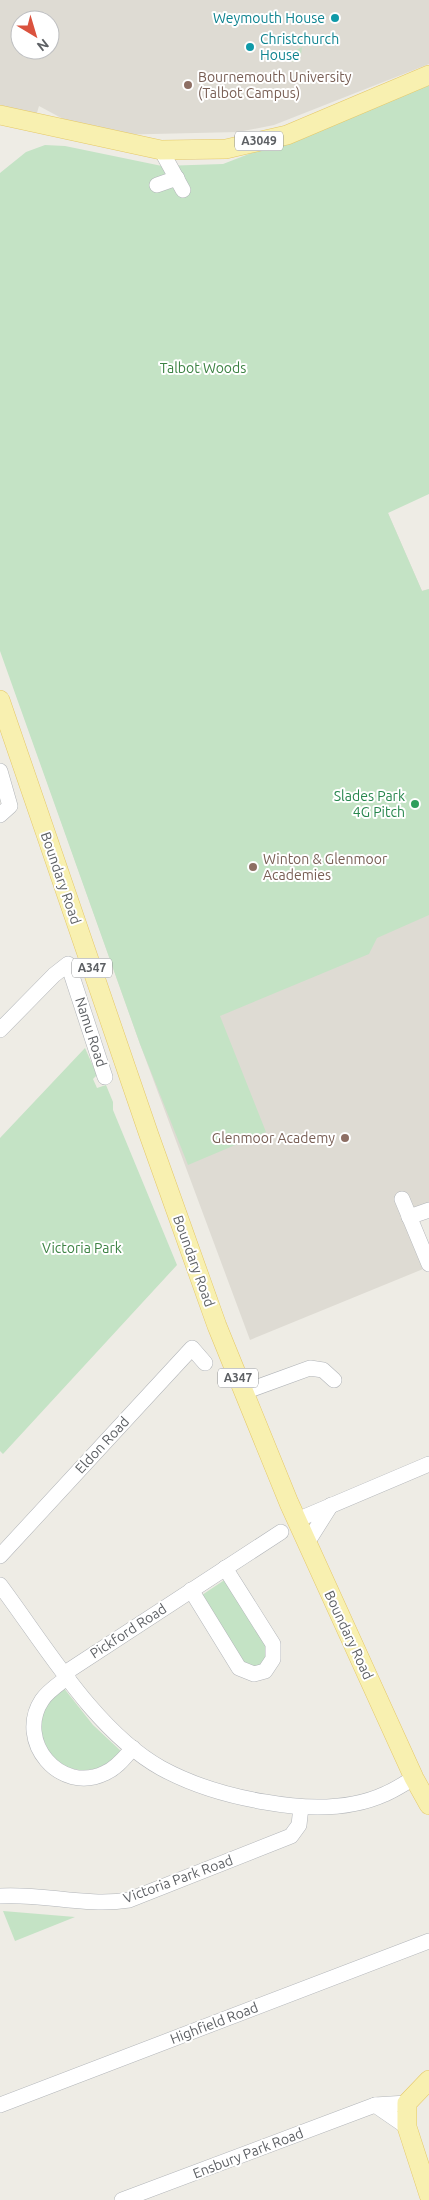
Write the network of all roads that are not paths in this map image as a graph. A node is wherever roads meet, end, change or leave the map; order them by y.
1 (429, 75) edge
2 (0, 116) edge
3 (0, 127) edge
4 (78, 133) junction
5 (161, 150) junction
6 (158, 185) dead end
7 (0, 700) edge
8 (0, 771) edge
9 (0, 815) edge
10 (0, 1030) edge
11 (105, 1077) dead end
12 (402, 1198) dead end
13 (429, 1210) edge
14 (409, 1217) junction
15 (427, 1258) edge
16 (204, 1363) dead end
17 (334, 1380) dead end
18 (244, 1392) junction
19 (429, 1464) edge
20 (331, 1504) junction
21 (297, 1520) junction
22 (281, 1532) dead end
23 (307, 1542) junction
24 (0, 1556) edge
25 (225, 1568) junction
26 (0, 1585) edge
27 (190, 1590) junction
28 (66, 1675) junction
29 (133, 1748) junction
30 (414, 1778) junction
31 (429, 1804) edge
32 (302, 1807) junction
33 (0, 1896) edge
34 (429, 1940) edge
35 (429, 2080) edge
36 (407, 2103) junction
37 (0, 2105) edge
38 (375, 2105) junction
39 (407, 2127) junction
40 (429, 2195) edge
41 (122, 2200) edge

1 - 5 main road, A3049
2 - 4 main road, A3049
3 - 4 main road, A3049
4 - 5 main road, A3049
5 - 6 street
7 - 18 main road, Boundary Road / A347
8 - 9 street
10 - 11 street, Namu Road
12 - 14 street
13 - 14 street
14 - 15 street
16 - 24 street, Eldon Road
17 - 18 street
18 - 21 main road, Boundary Road / A347
19 - 20 street
20 - 21 street
20 - 23 street
21 - 23 main road, Boundary Road / A347
22 - 25 street, Pickford Road
23 - 30 main road, Boundary Road / A347
25 - 27 street, Pickford Road
25 - 27 street
26 - 28 street
27 - 28 street, Pickford Road
28 - 29 street
28 - 29 street, Pickford Road
29 - 32 street
30 - 31 main road, Boundary Road / A347
30 - 32 street
32 - 33 street, Victoria Park Road
34 - 37 street, Highfield Road
35 - 36 main road
36 - 38 street, Ensbury Park Road
36 - 39 main road
38 - 39 street
38 - 41 street, Ensbury Park Road
39 - 40 main road

